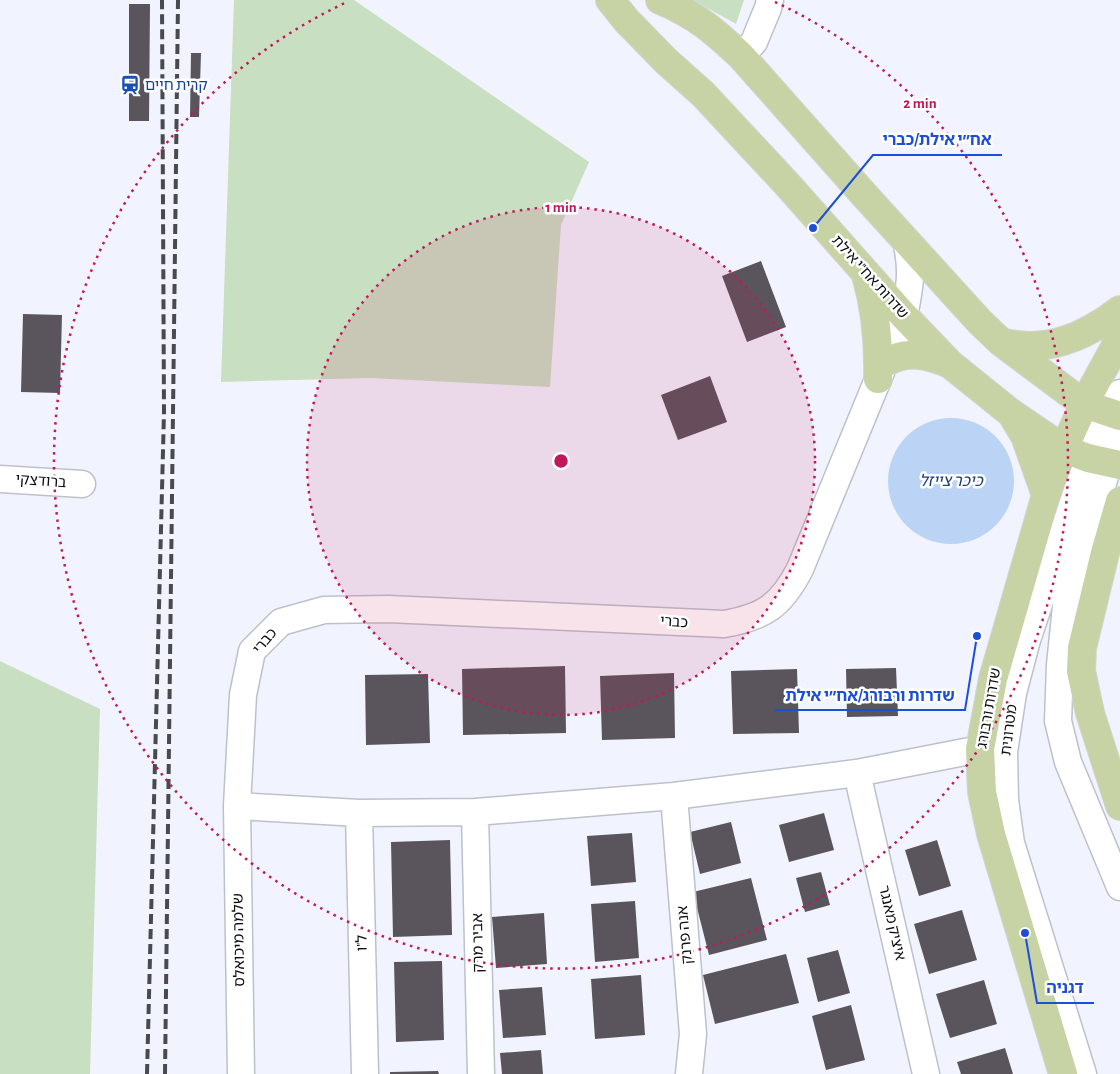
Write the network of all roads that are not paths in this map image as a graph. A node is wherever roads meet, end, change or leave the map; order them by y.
1 (610, 0) edge
2 (660, 0) edge
3 (770, 0) edge
4 (741, 56) junction
5 (906, 241) junction
6 (865, 271) junction
7 (1120, 310) edge
8 (904, 316) junction
9 (1120, 338) edge
10 (1001, 342) junction
11 (950, 364) junction
12 (881, 371) junction
13 (1084, 404) junction
14 (1117, 408) edge
15 (1011, 413) junction
16 (1064, 449) junction
17 (1109, 457) edge
18 (0, 479) edge
19 (82, 484) dead end
20 (1046, 495) junction
21 (1120, 501) edge
22 (1112, 544) edge
23 (980, 749) junction
24 (857, 773) junction
25 (674, 796) junction
26 (237, 806) junction
27 (1120, 806) edge
28 (475, 812) junction
29 (359, 813) junction
30 (1120, 887) edge
31 (240, 1074) edge
32 (365, 1074) edge
33 (481, 1074) edge
34 (689, 1074) edge
35 (926, 1074) edge
36 (1063, 1074) edge
37 (1083, 1074) edge

1 - 6 main road, שדרות אח"י אילת
2 - 4 main road
3 - 4 street
4 - 5 main road
5 - 8 street, כברי
5 - 10 main road
6 - 8 main road, שדרות אח"י אילת
6 - 12 main road
7 - 10 main road
8 - 11 main road, שדרות אח"י אילת
8 - 12 street, כברי
9 - 13 main road, שדרות ורבורג
10 - 13 main road
11 - 12 main road
11 - 15 main road, שדרות אח"י אילת
12 - 26 street, כברי
13 - 14 main road
13 - 16 main road, שדרות ורבורג
14 - 17 street, מטרונית
15 - 16 main road, שדרות אח"י אילת
15 - 20 main road
16 - 17 main road, שדרות אח"י אילת
16 - 20 main road, שדרות ורבורג
17 - 30 street, מטרונית
17 - 37 street, מטרונית
18 - 19 street, ברודצקי
20 - 23 main road, שדרות ורבורג
21 - 22 main road
22 - 27 main road
23 - 24 street
23 - 36 main road, שדרות ורבורג
24 - 25 street
24 - 35 street, איציק מאנגר
25 - 28 street
25 - 34 street, אנה פרנק
26 - 29 street
26 - 31 street, שלמה מיכואלס
28 - 29 street
28 - 33 street, אביר מרק
29 - 32 street, ל"ו

